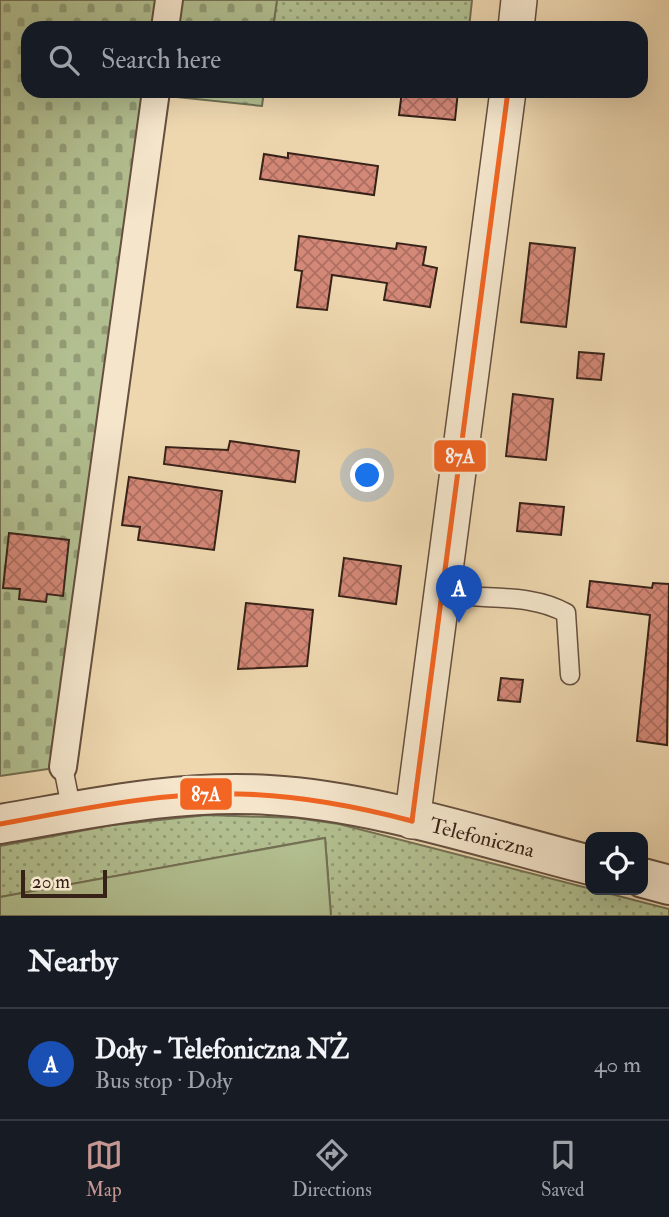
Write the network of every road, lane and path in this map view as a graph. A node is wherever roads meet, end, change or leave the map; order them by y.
1 (169, 0) edge
2 (519, 0) edge
3 (166, 21) edge
4 (517, 21) edge
5 (155, 98) edge
6 (507, 98) edge
7 (443, 593) junction
8 (570, 675) dead end
9 (63, 767) joint
10 (72, 812) junction
11 (412, 821) junction
12 (0, 824) edge
13 (585, 864) edge
14 (648, 879) edge
15 (669, 885) edge

1 - 3 street
2 - 4 street
5 - 9 street
6 - 7 street
7 - 8 lane
7 - 11 street
9 - 10 lane
10 - 11 street, Telefoniczna
10 - 12 street, Telefoniczna
11 - 13 street, Telefoniczna
14 - 15 street

